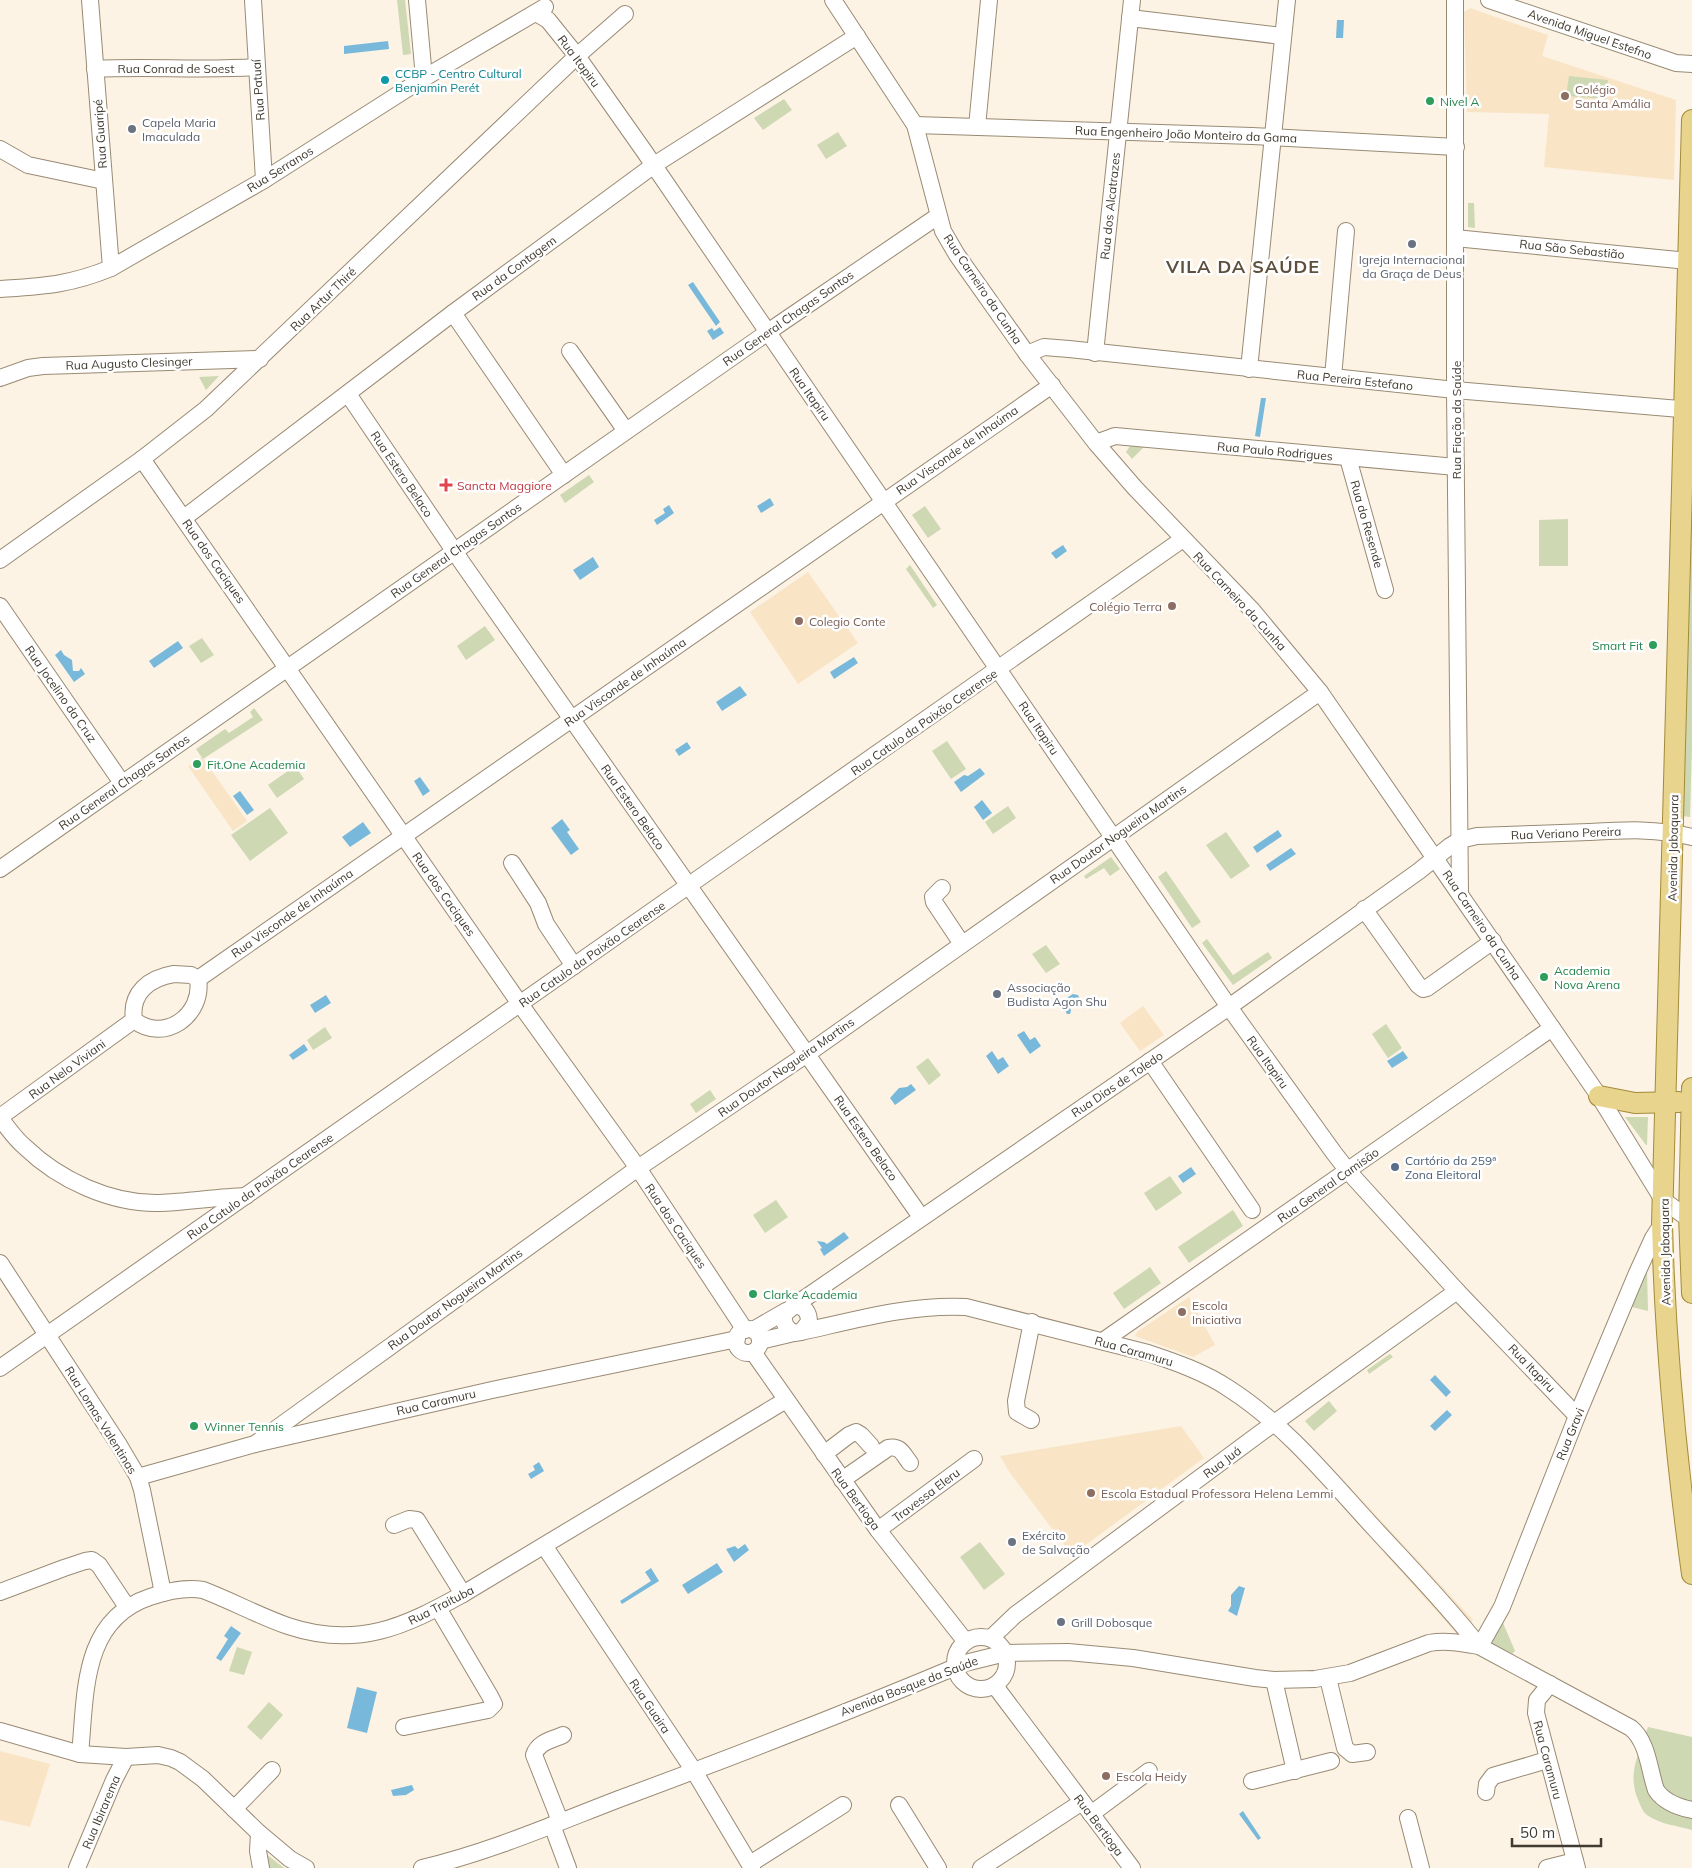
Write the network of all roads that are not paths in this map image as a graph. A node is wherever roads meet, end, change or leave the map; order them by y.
1 (90, 0) edge
2 (253, 0) edge
3 (417, 0) edge
4 (833, 0) edge
5 (989, 0) edge
6 (1132, 0) edge
7 (1287, 0) edge
8 (1455, 0) edge
9 (1489, 0) edge
10 (543, 10) edge
11 (625, 14) dead end
12 (1130, 18) junction
13 (857, 36) junction
14 (1282, 36) junction
15 (576, 56) junction
16 (1692, 64) edge
17 (257, 66) junction
18 (95, 69) junction
19 (424, 78) junction
20 (1692, 120) edge
21 (915, 125) junction
22 (977, 127) junction
23 (1118, 131) junction
24 (1272, 137) junction
25 (1456, 147) junction
26 (0, 149) edge
27 (654, 165) junction
28 (264, 180) junction
29 (104, 182) junction
30 (938, 216) junction
31 (1346, 231) dead end
32 (1455, 238) junction
33 (1688, 260) junction
34 (111, 268) junction
35 (0, 288) edge
36 (453, 313) junction
37 (767, 333) junction
38 (570, 350) dead end
39 (1096, 353) junction
40 (1027, 354) junction
41 (260, 359) junction
42 (1249, 370) junction
43 (0, 378) edge
44 (1333, 378) junction
45 (1052, 386) junction
46 (1455, 390) junction
47 (348, 394) junction
48 (1688, 410) edge
49 (626, 431) junction
50 (1096, 443) junction
51 (1348, 458) junction
52 (142, 459) junction
53 (1456, 467) junction
54 (564, 475) junction
55 (884, 501) junction
56 (184, 518) junction
57 (1183, 539) junction
58 (454, 551) junction
59 (0, 560) edge
60 (1385, 590) dead end
61 (0, 606) edge
62 (287, 668) junction
63 (999, 669) junction
64 (1320, 692) junction
65 (571, 719) junction
66 (122, 783) junction
67 (1673, 832) junction
68 (404, 836) junction
69 (1114, 837) junction
70 (1692, 837) edge
71 (1426, 843) junction
72 (1455, 843) junction
73 (1436, 858) junction
74 (512, 863) dead end
75 (6, 865) edge
76 (0, 883) edge
77 (688, 886) junction
78 (942, 888) dead end
79 (1460, 893) junction
80 (1364, 909) junction
81 (1493, 941) junction
82 (962, 944) junction
83 (574, 966) junction
84 (198, 978) junction
85 (520, 1004) junction
86 (1229, 1006) junction
87 (134, 1020) junction
88 (1552, 1028) junction
89 (807, 1054) junction
90 (1150, 1061) junction
91 (1692, 1088) edge
92 (1599, 1096) junction
93 (1692, 1101) edge
94 (1666, 1103) junction
95 (0, 1118) edge
96 (638, 1168) junction
97 (1348, 1171) junction
98 (246, 1196) junction
99 (1663, 1200) junction
100 (1252, 1210) dead end
101 (1691, 1216) edge
102 (921, 1218) junction
103 (1662, 1224) junction
104 (0, 1263) edge
105 (1458, 1291) junction
106 (1692, 1293) edge
107 (790, 1308) junction
108 (1032, 1322) junction
109 (797, 1332) junction
110 (48, 1335) junction
111 (750, 1338) junction
112 (1103, 1341) junction
113 (0, 1368) edge
114 (786, 1400) junction
115 (1577, 1416) junction
116 (1031, 1420) dead end
117 (1275, 1423) junction
118 (255, 1444) junction
119 (871, 1446) dead end
120 (824, 1454) junction
121 (974, 1459) dead end
122 (910, 1463) dead end
123 (138, 1477) junction
124 (842, 1480) junction
125 (394, 1525) dead end
126 (878, 1530) junction
127 (545, 1546) junction
128 (1692, 1574) edge
129 (0, 1592) edge
130 (163, 1593) junction
131 (463, 1594) junction
132 (127, 1607) junction
133 (438, 1608) junction
134 (991, 1638) junction
135 (966, 1642) junction
136 (1480, 1646) junction
137 (1006, 1653) junction
138 (955, 1668) junction
139 (1328, 1678) junction
140 (1274, 1680) junction
141 (1550, 1684) junction
142 (996, 1686) junction
143 (404, 1727) dead end
144 (0, 1732) edge
145 (563, 1735) dead end
146 (1367, 1752) dead end
147 (80, 1754) junction
148 (126, 1757) junction
149 (1547, 1760) junction
150 (1331, 1761) dead end
151 (272, 1770) dead end
152 (694, 1771) junction
153 (1149, 1771) dead end
154 (1296, 1771) junction
155 (1252, 1781) dead end
156 (1486, 1792) dead end
157 (843, 1805) dead end
158 (899, 1805) dead end
159 (1087, 1808) junction
160 (234, 1809) junction
161 (1692, 1810) edge
162 (1408, 1818) dead end
163 (556, 1823) junction
164 (259, 1833) junction
165 (1576, 1864) edge
166 (751, 1866) edge
167 (77, 1868) edge
168 (261, 1868) edge
169 (306, 1868) edge
170 (422, 1868) edge
171 (568, 1868) edge
172 (938, 1868) edge
173 (981, 1868) edge
174 (1132, 1868) edge
175 (1421, 1868) edge
176 (1547, 1868) edge

1 - 18 street, Rua Guaripé
2 - 17 street, Rua Patuaí
3 - 19 street
4 - 13 street, Rua Carneiro da Cunha
5 - 22 street
6 - 12 street, Rua dos Alcatrazes
7 - 14 street
8 - 25 street, Rua Fiação da Saúde
9 - 16 street, Avenida Miguel Estefno
10 - 15 street, Rua Itapiru
10 - 19 street, Rua Serranos
11 - 15 street, Rua Artur Thiré
12 - 14 street
12 - 23 street, Rua dos Alcatrazes
13 - 21 street, Rua Carneiro da Cunha
13 - 27 street, Rua da Contagem
14 - 24 street
15 - 27 street, Rua Itapiru
15 - 41 street, Rua Artur Thiré
17 - 18 street, Rua Conrad de Soest
17 - 28 street, Rua Patuaí
18 - 29 street, Rua Guaripé
19 - 28 street, Rua Serranos
20 - 33 main road, Avenida Jabaquara
21 - 22 street, Rua Engenheiro João Monteiro da Gama
21 - 30 street, Rua Carneiro da Cunha
22 - 23 street, Rua Engenheiro João Monteiro da Gama
23 - 24 street, Rua Engenheiro João Monteiro da Gama
23 - 39 street, Rua dos Alcatrazes
24 - 25 street, Rua Engenheiro João Monteiro da Gama
24 - 42 street
25 - 32 street, Rua Fiação da Saúde
26 - 29 street
27 - 36 street, Rua da Contagem
27 - 37 street, Rua Itapiru
28 - 34 street, Rua Serranos
29 - 34 street, Rua Guaripé
30 - 37 street, Rua General Chagas Santos
30 - 40 street, Rua Carneiro da Cunha
31 - 44 street
32 - 33 street, Rua São Sebastião
32 - 46 street, Rua Fiação da Saúde
33 - 48 main road, Avenida Jabaquara
34 - 35 street, Rua Serranos
36 - 47 street, Rua da Contagem
36 - 54 street
37 - 49 street, Rua General Chagas Santos
37 - 55 street, Rua Itapiru
38 - 49 street
39 - 40 street, Rua Pereira Estefano
39 - 42 street, Rua Pereira Estefano
40 - 45 street, Rua Carneiro da Cunha
41 - 43 street, Rua Augusto Clesinger
41 - 52 street, Rua Artur Thiré
42 - 44 street, Rua Pereira Estefano
44 - 46 street, Rua Pereira Estefano
45 - 50 street, Rua Carneiro da Cunha
45 - 55 street, Rua Visconde de Inhaúma
46 - 48 street, Rua Pereira Estefano
46 - 53 street, Rua Fiação da Saúde
47 - 56 street, Rua da Contagem
47 - 58 street, Rua Estero Belaco
48 - 67 main road, Avenida Jabaquara
49 - 54 street, Rua General Chagas Santos
50 - 51 street, Rua Paulo Rodrigues
50 - 57 street, Rua Carneiro da Cunha
51 - 53 street, Rua Paulo Rodrigues
51 - 60 street, Rua do Resende
52 - 56 street, Rua dos Caciques
52 - 59 street, Rua Artur Thiré
53 - 72 street, Rua Fiação da Saúde
54 - 58 street, Rua General Chagas Santos
55 - 63 street, Rua Itapiru
55 - 65 street, Rua Visconde de Inhaúma
56 - 62 street, Rua dos Caciques
57 - 63 street, Rua Catulo da Paixão Cearense
57 - 64 street, Rua Carneiro da Cunha
58 - 62 street, Rua General Chagas Santos
58 - 65 street, Rua Estero Belaco
61 - 66 street, Rua Jocelino da Cruz
62 - 66 street, Rua General Chagas Santos
62 - 68 street, Rua dos Caciques
63 - 69 street, Rua Itapiru
63 - 77 street, Rua Catulo da Paixão Cearense
64 - 69 street, Rua Doutor Nogueira Martins
64 - 71 street, Rua Carneiro da Cunha
65 - 68 street, Rua Visconde de Inhaúma
65 - 77 street, Rua Estero Belaco
66 - 75 street, Rua General Chagas Santos
67 - 70 street, Rua Veriano Pereira
67 - 72 street, Rua Veriano Pereira
67 - 94 main road, Avenida Jabaquara
68 - 84 street, Rua Visconde de Inhaúma
68 - 85 street, Rua dos Caciques
69 - 82 street, Rua Doutor Nogueira Martins
69 - 86 street, Rua Itapiru
71 - 72 street
71 - 73 street, Rua Carneiro da Cunha
72 - 73 street
72 - 79 street
73 - 79 street, Rua Carneiro da Cunha
73 - 80 street, Rua Dias de Toledo
74 - 83 street
75 - 76 street
77 - 83 street, Rua Catulo da Paixão Cearense
77 - 89 street, Rua Estero Belaco
78 - 82 street
79 - 81 street, Rua Carneiro da Cunha
80 - 81 street
80 - 86 street, Rua Dias de Toledo
81 - 88 street, Rua Carneiro da Cunha
82 - 89 street, Rua Doutor Nogueira Martins
83 - 85 street, Rua Catulo da Paixão Cearense
84 - 87 street
84 - 87 street
85 - 96 street, Rua dos Caciques
85 - 98 street, Rua Catulo da Paixão Cearense
86 - 90 street, Rua Dias de Toledo
86 - 97 street, Rua Itapiru
87 - 95 street, Rua Nelo Viviani
88 - 92 street, Rua Carneiro da Cunha
88 - 97 street, Rua General Camisão
89 - 96 street, Rua Doutor Nogueira Martins
89 - 102 street, Rua Estero Belaco
90 - 100 street
90 - 102 street, Rua Dias de Toledo
91 - 93 main road, Avenida Jabaquara
92 - 94 main road
92 - 99 street, Rua Carneiro da Cunha
93 - 94 main road
93 - 101 main road, Avenida Jabaquara
94 - 99 main road, Avenida Jabaquara
95 - 98 street
96 - 111 street, Rua dos Caciques
96 - 118 street, Rua Doutor Nogueira Martins
97 - 105 street, Rua Itapiru
97 - 112 street, Rua General Camisão
98 - 110 street, Rua Catulo da Paixão Cearense
99 - 101 street
99 - 103 main road, Avenida Jabaquara
101 - 106 main road, Avenida Jabaquara
102 - 107 street, Rua Dias de Toledo
103 - 115 street, Rua Gravi
103 - 128 main road, Avenida Jabaquara
104 - 110 street, Rua Lomas Valentinas
105 - 115 street, Rua Itapiru
105 - 117 street, Rua Juá
107 - 109 street
107 - 109 street
107 - 111 street, Rua Dias de Toledo
108 - 109 street, Rua Caramuru
108 - 112 street, Rua Caramuru
108 - 116 street
109 - 111 street, Rua Caramuru
110 - 113 street, Rua Catulo da Paixão Cearense
110 - 123 street, Rua Lomas Valentinas
111 - 114 street, Rua Bertioga
111 - 118 street, Rua Caramuru
112 - 117 street, Rua Caramuru
114 - 120 street, Rua Bertioga
114 - 127 street, Rua Traituba
115 - 136 street, Rua Gravi
117 - 134 street, Rua Juá
117 - 136 street, Rua Caramuru
118 - 123 street, Rua Caramuru
119 - 120 street
120 - 124 street, Rua Bertioga
121 - 126 street, Travessa Eleru
122 - 124 street
123 - 130 street, Rua Lomas Valentinas
124 - 126 street, Rua Bertioga
125 - 131 street
126 - 135 street, Rua Bertioga
127 - 131 street, Rua Traituba
127 - 152 street, Rua Guaira
129 - 132 street
130 - 132 street, Rua Traituba
130 - 133 street, Rua Traituba
131 - 133 street, Rua Traituba
132 - 147 street, Rua Traituba
133 - 143 street
134 - 135 street
134 - 137 street
135 - 138 street
136 - 139 street, Avenida Bosque da Saúde
136 - 141 street, Avenida Bosque da Saúde
137 - 138 street, Avenida Bosque da Saúde
137 - 140 street, Avenida Bosque da Saúde
137 - 142 street
138 - 142 street
138 - 152 street, Avenida Bosque da Saúde
139 - 140 street, Avenida Bosque da Saúde
139 - 146 street
140 - 154 street
141 - 149 street, Rua Caramuru
141 - 161 street, Avenida Bosque da Saúde
142 - 159 street, Rua Bertioga
144 - 147 street
145 - 163 street
147 - 148 street
148 - 160 street
148 - 167 street, Rua Ibirarema
149 - 156 street
149 - 165 street, Rua Caramuru
150 - 154 street
151 - 160 street
152 - 163 street, Avenida Bosque da Saúde
152 - 166 street, Rua Guaira
153 - 159 street
154 - 155 street
157 - 166 street
158 - 172 street
159 - 173 street
159 - 174 street, Rua Bertioga
160 - 164 street
162 - 175 street
163 - 170 street, Avenida Bosque da Saúde
163 - 171 street
164 - 168 street
164 - 169 street
165 - 176 street

